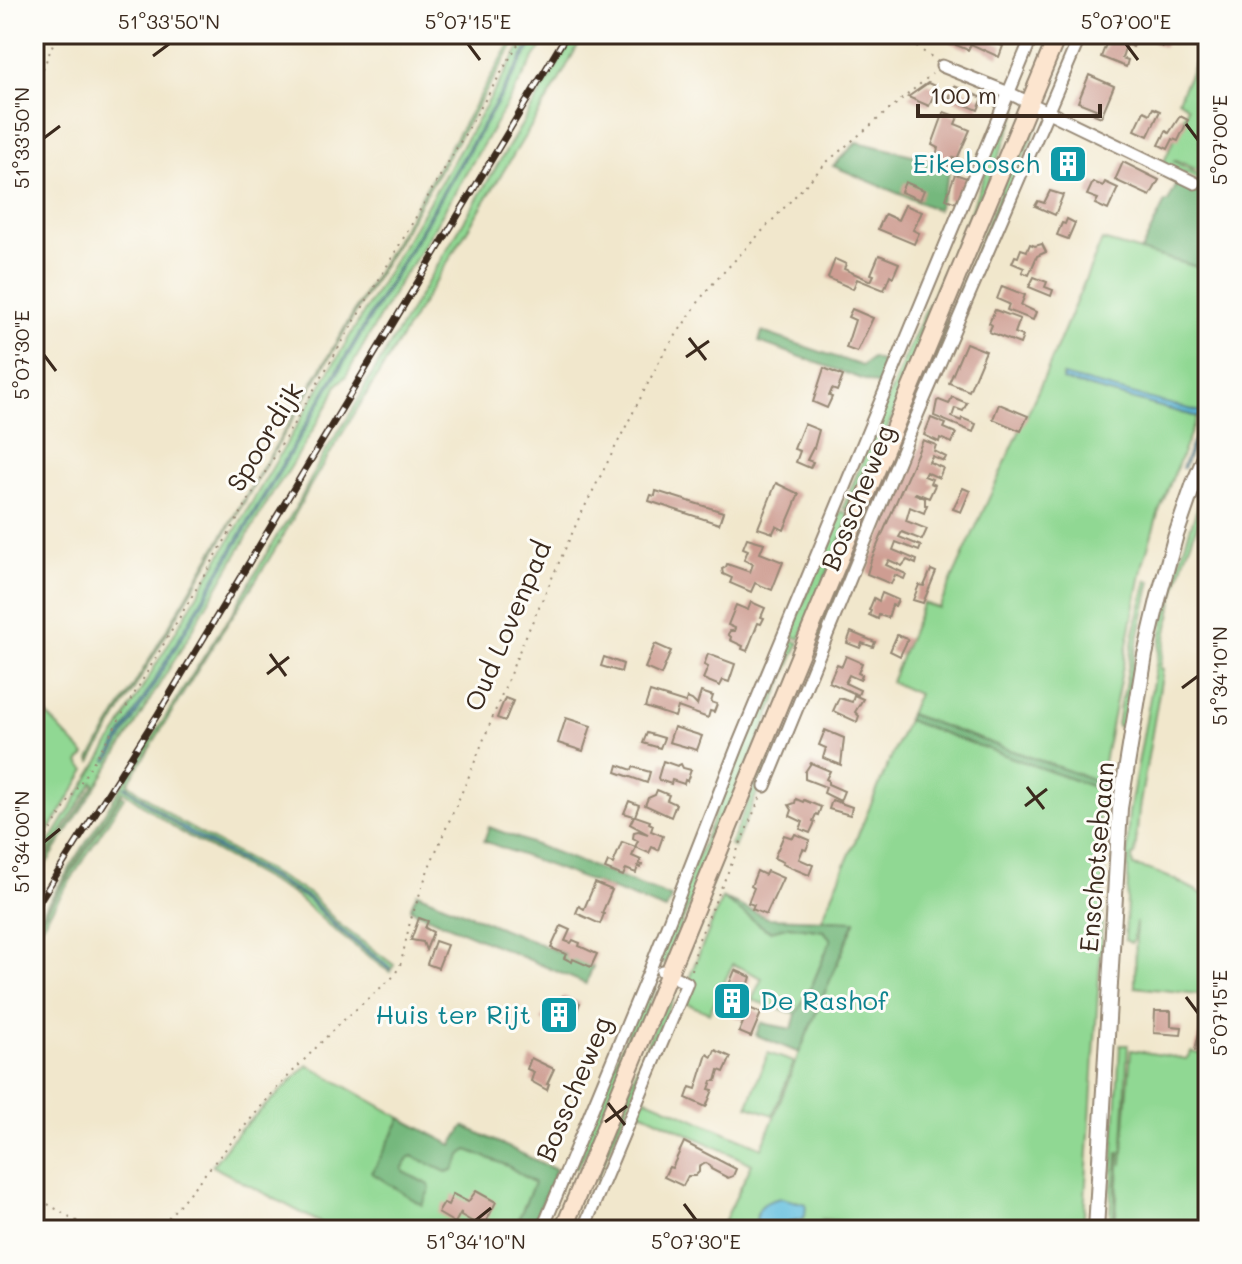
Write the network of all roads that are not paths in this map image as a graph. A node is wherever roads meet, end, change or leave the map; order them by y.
1 (1033, 34) edge
2 (1058, 34) edge
3 (1081, 34) edge
4 (942, 66) road end
5 (1009, 93) junction
6 (1029, 104) junction
7 (1049, 113) junction
8 (1195, 183) dead end
9 (1208, 450) edge
10 (799, 657) junction
11 (816, 665) junction
12 (765, 786) road end
13 (651, 967) junction
14 (669, 974) junction
15 (542, 1230) edge
16 (563, 1230) edge
17 (583, 1230) edge
18 (1096, 1230) edge

1 - 5 street, Bosscheweg
2 - 6 main road, Bosscheweg
3 - 7 street, Bosscheweg
4 - 5 street
5 - 6 street
5 - 13 street, Bosscheweg
6 - 7 street
6 - 10 main road, Bosscheweg
7 - 8 street
7 - 11 street, Bosscheweg
9 - 18 street, Enschotsebaan
10 - 11 street
10 - 14 main road, Bosscheweg
11 - 12 street, Bosscheweg
13 - 14 street
13 - 15 street, Bosscheweg
14 - 16 main road, Bosscheweg
14 - 17 street

